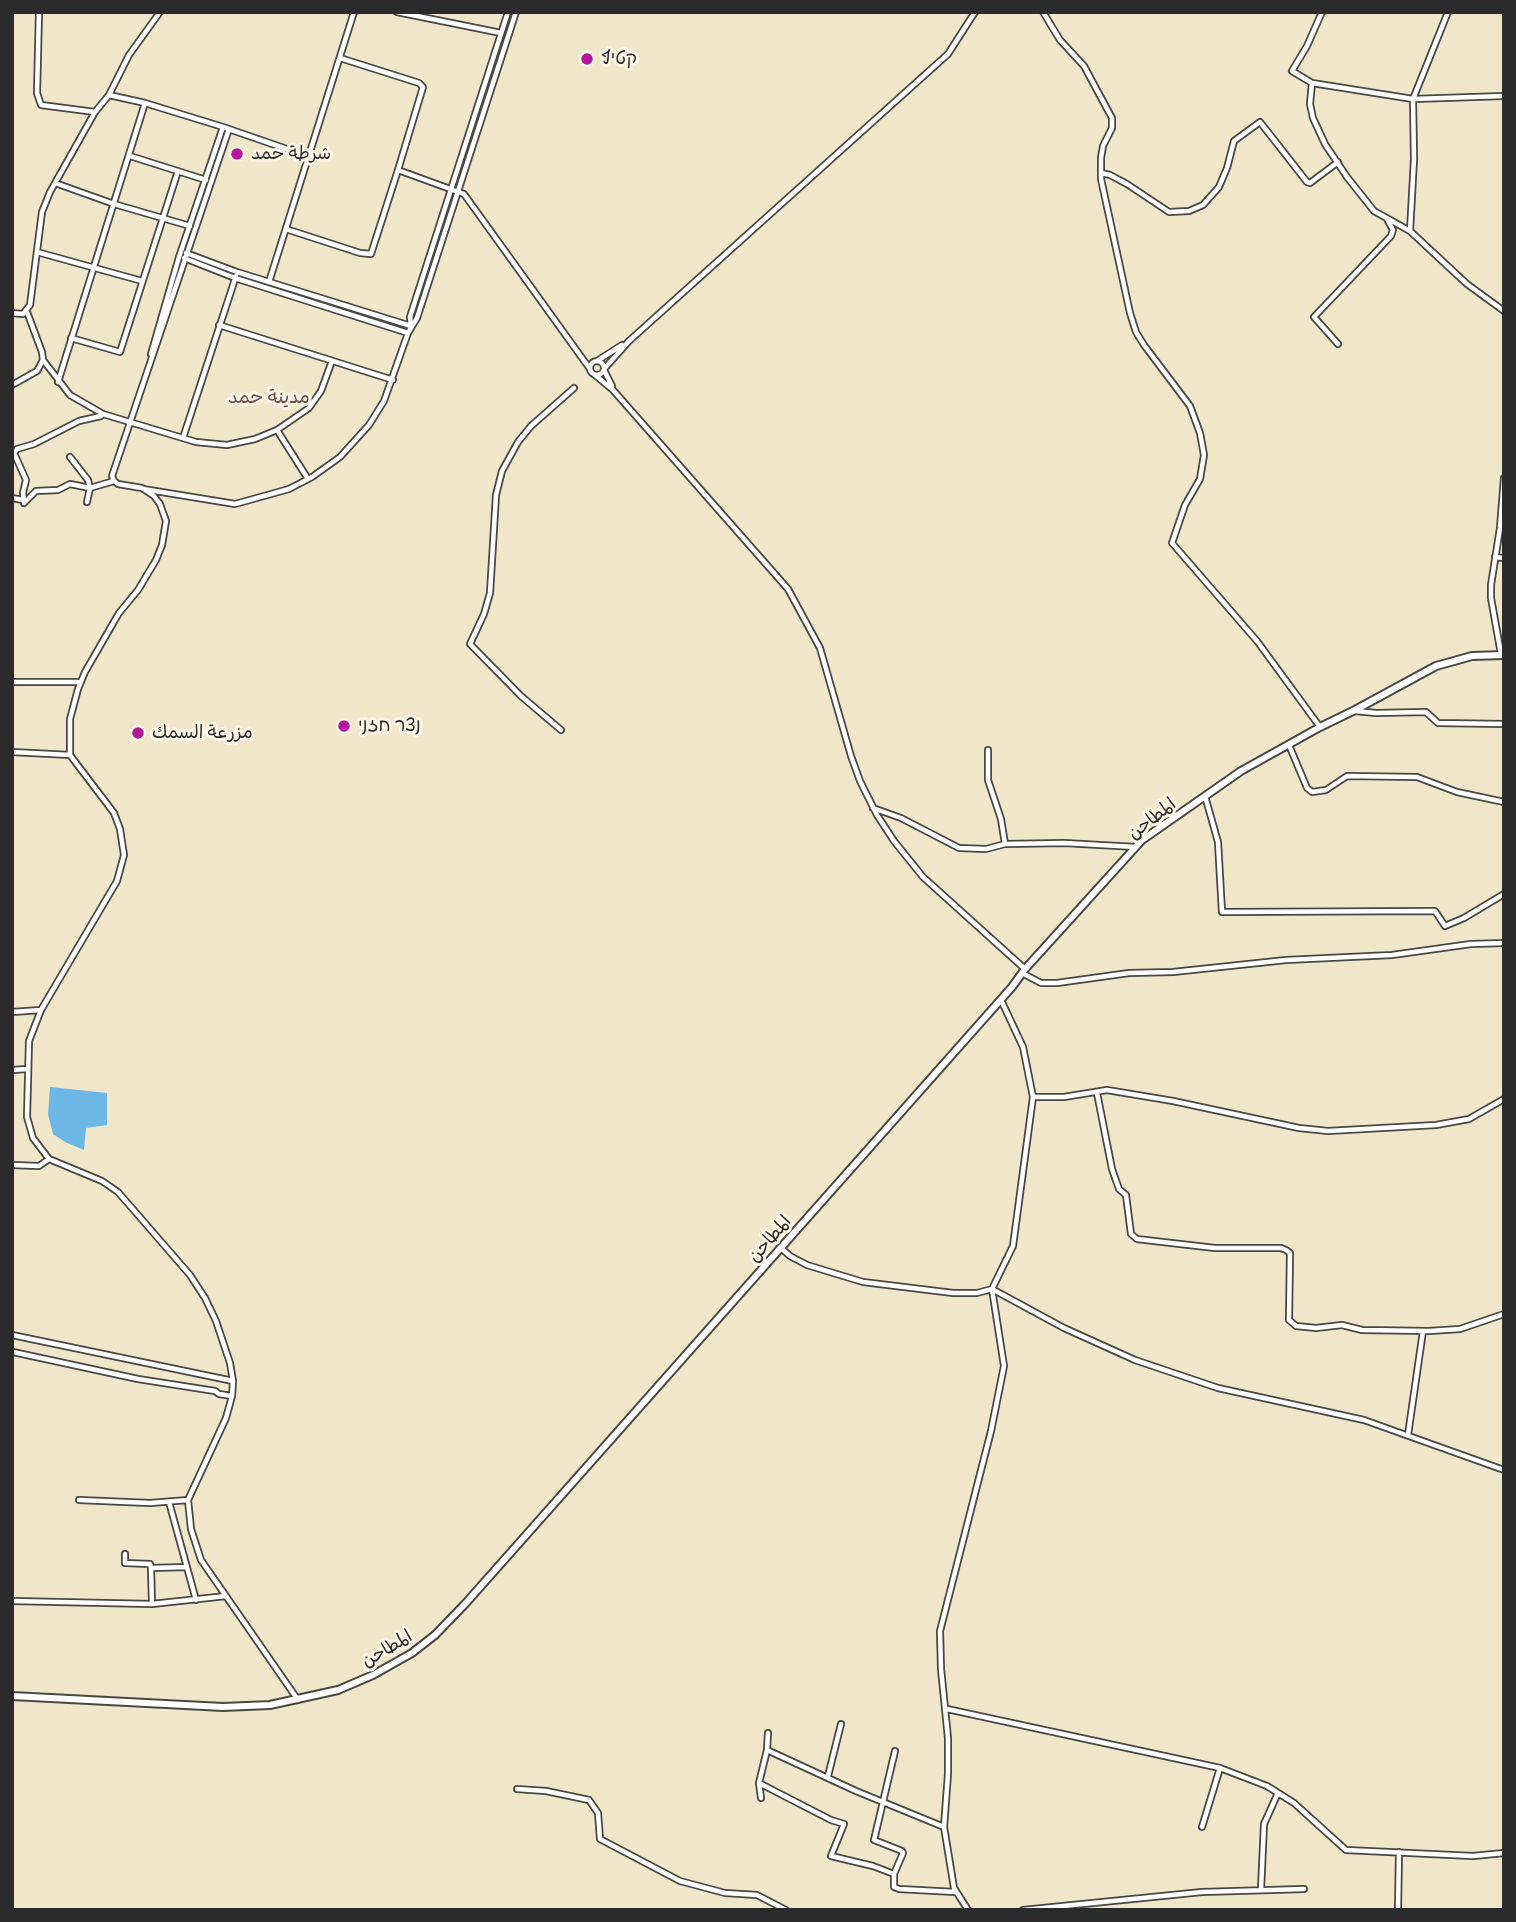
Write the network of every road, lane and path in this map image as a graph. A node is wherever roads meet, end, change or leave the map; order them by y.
1 (39, 12) edge
2 (160, 12) edge
3 (354, 12) edge
4 (397, 12) edge
5 (508, 12) edge
6 (516, 12) edge
7 (975, 12) edge
8 (1043, 12) edge
9 (1322, 12) edge
10 (1448, 12) edge
11 (501, 33) junction
12 (340, 58) junction
13 (1312, 83) junction
14 (109, 95) junction
15 (1504, 96) edge
16 (1413, 99) junction
17 (145, 103) junction
18 (95, 112) junction
19 (226, 128) junction
20 (130, 156) junction
21 (310, 157) junction
22 (1338, 162) junction
23 (398, 170) junction
24 (178, 171) junction
25 (1101, 173) junction
26 (206, 180) junction
27 (55, 183) junction
28 (451, 189) junction
29 (458, 191) junction
30 (114, 204) junction
31 (162, 218) junction
32 (1386, 218) junction
33 (190, 226) junction
34 (286, 229) junction
35 (1410, 230) junction
36 (37, 251) junction
37 (183, 255) junction
38 (94, 268) junction
39 (236, 275) junction
40 (142, 281) junction
41 (269, 282) junction
42 (1504, 298) edge
43 (1495, 304) junction
44 (1504, 311) edge
45 (27, 312) junction
46 (12, 313) edge
47 (219, 325) junction
48 (411, 326) junction
49 (408, 333) junction
50 (71, 338) junction
51 (629, 341) junction
52 (1338, 344) dead end
53 (43, 360) junction
54 (332, 361) junction
55 (595, 361) junction
56 (585, 362) junction
57 (590, 369) junction
58 (604, 370) junction
59 (595, 374) junction
60 (393, 380) junction
61 (58, 382) junction
62 (12, 385) edge
63 (574, 388) dead end
64 (613, 390) junction
65 (103, 414) junction
66 (132, 422) junction
67 (277, 430) junction
68 (183, 438) junction
69 (13, 455) edge
70 (70, 457) dead end
71 (1504, 478) edge
72 (308, 479) junction
73 (114, 481) junction
74 (90, 488) junction
75 (142, 488) junction
76 (12, 498) edge
77 (23, 500) junction
78 (87, 502) dead end
79 (1495, 557) junction
80 (1504, 558) edge
81 (1503, 654) edge
82 (12, 682) edge
83 (80, 682) junction
84 (1355, 710) junction
85 (1504, 724) edge
86 (1320, 727) junction
87 (561, 730) dead end
88 (1289, 745) junction
89 (988, 750) dead end
90 (12, 752) edge
91 (70, 755) junction
92 (1205, 796) junction
93 (1504, 802) edge
94 (873, 808) junction
95 (1005, 844) junction
96 (1136, 847) junction
97 (1504, 894) edge
98 (1504, 943) edge
99 (1023, 971) junction
100 (1001, 1000) junction
101 (41, 1010) junction
102 (12, 1012) edge
103 (27, 1069) junction
104 (12, 1070) edge
105 (1097, 1093) junction
106 (1033, 1097) junction
107 (1504, 1099) edge
108 (49, 1159) junction
109 (12, 1165) edge
110 (781, 1248) junction
111 (992, 1289) junction
112 (1504, 1314) edge
113 (1423, 1331) junction
114 (12, 1335) edge
115 (13, 1352) edge
116 (233, 1381) junction
117 (232, 1396) junction
118 (1408, 1435) junction
119 (1504, 1470) edge
120 (79, 1500) dead end
121 (188, 1500) junction
122 (169, 1502) junction
123 (125, 1554) dead end
124 (187, 1567) junction
125 (151, 1568) junction
126 (226, 1596) junction
127 (196, 1600) junction
128 (12, 1601) edge
129 (152, 1604) junction
130 (12, 1696) edge
131 (298, 1700) junction
132 (947, 1709) junction
133 (841, 1724) dead end
134 (768, 1733) dead end
135 (767, 1750) junction
136 (895, 1751) dead end
137 (1220, 1768) junction
138 (828, 1776) junction
139 (759, 1783) junction
140 (517, 1789) dead end
141 (1278, 1793) junction
142 (761, 1798) dead end
143 (883, 1802) junction
144 (944, 1827) junction
145 (1202, 1827) dead end
146 (1399, 1852) junction
147 (1504, 1853) edge
148 (894, 1874) junction
149 (1261, 1889) junction
150 (1304, 1889) dead end
151 (956, 1892) junction
152 (786, 1910) edge
153 (968, 1910) edge
154 (1023, 1910) edge
155 (1398, 1910) edge

1 - 18 street
2 - 14 street
3 - 12 street
4 - 11 street
5 - 11 street
6 - 29 street
7 - 51 street
8 - 25 street
9 - 13 street
10 - 16 street
11 - 28 street
12 - 21 street
12 - 23 street
13 - 16 street
13 - 22 street
14 - 17 street
14 - 18 street
15 - 16 street
16 - 35 street
17 - 19 street
17 - 20 street
18 - 27 street
19 - 21 street
19 - 26 street
19 - 37 street
20 - 24 street
20 - 30 street
21 - 34 street
22 - 25 street
22 - 32 street
23 - 28 street
23 - 34 street
24 - 26 street
24 - 31 street
25 - 86 street
26 - 33 street
27 - 30 street
27 - 36 street
28 - 29 street
28 - 48 street
29 - 48 street
29 - 56 street
30 - 31 street
30 - 38 street
31 - 33 street
31 - 40 street
32 - 35 street
32 - 52 street
33 - 37 street
34 - 41 street
35 - 43 street
36 - 38 street
36 - 45 street
37 - 39 street
37 - 66 street
38 - 40 street
38 - 50 street
39 - 41 street
39 - 47 street
39 - 49 street
40 - 50 street
41 - 48 street
42 - 43 street
43 - 44 street
45 - 46 street
45 - 53 street
47 - 54 street
47 - 68 street
48 - 49 street
49 - 60 street
50 - 61 street
51 - 55 street
51 - 58 street
53 - 61 street
53 - 62 street
54 - 60 street
54 - 67 street
55 - 56 street
55 - 57 street
55 - 58 street
56 - 57 street
57 - 59 street
58 - 59 street
58 - 64 street
59 - 64 street
60 - 72 street
61 - 65 street
63 - 87 street
64 - 94 street
65 - 66 street
65 - 69 street
66 - 68 street
66 - 73 street
67 - 68 street
67 - 72 street
69 - 77 street
70 - 74 street
71 - 79 street
72 - 75 street
73 - 74 street
73 - 75 street
74 - 77 street
74 - 78 street
75 - 83 street
76 - 77 street
79 - 80 street
79 - 81 street
81 - 84 main road, المطاحن
82 - 83 street
83 - 91 street
84 - 85 street
84 - 86 main road, المطاحن
86 - 88 main road, المطاحن
88 - 92 main road, المطاحن
88 - 93 street
89 - 95 street
90 - 91 street
91 - 101 street
92 - 96 main road, المطاحن
92 - 97 street
94 - 95 street
94 - 99 street
95 - 96 street
96 - 99 main road, المطاحن
98 - 99 street
99 - 100 main road, المطاحن
100 - 106 street
100 - 110 main road, المطاحن
101 - 102 street
101 - 103 street
103 - 104 street
103 - 108 street
105 - 106 street
105 - 107 street
105 - 113 street
106 - 111 street
108 - 109 street
108 - 116 street
110 - 111 street
110 - 131 main road, المطاحن
111 - 118 street
111 - 132 street
112 - 113 street
113 - 118 street
114 - 116 street
115 - 117 street
116 - 117 street
117 - 121 street
118 - 119 street
120 - 122 street
121 - 122 street
121 - 126 street
122 - 124 street
123 - 125 street
124 - 125 street
124 - 127 street
125 - 129 street
126 - 127 street
126 - 131 street
127 - 129 street
128 - 129 street
130 - 131 main road, المطاحن
132 - 137 street
132 - 144 street
133 - 138 street
134 - 135 street
135 - 138 street
135 - 139 street
136 - 143 street
137 - 141 street
137 - 145 street
138 - 143 street
139 - 142 street
139 - 148 street
140 - 152 street
141 - 146 street
141 - 149 street
143 - 144 street
143 - 148 street
144 - 151 street
146 - 147 street
146 - 155 street
148 - 151 street
149 - 150 street
149 - 154 street
151 - 153 street

